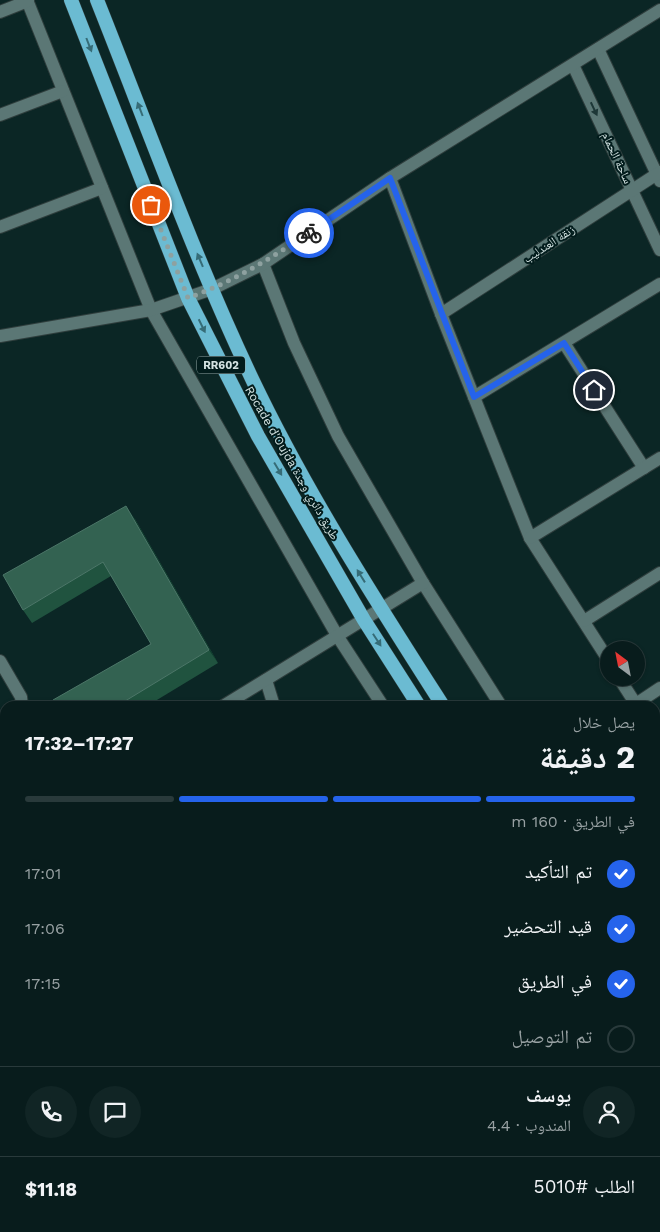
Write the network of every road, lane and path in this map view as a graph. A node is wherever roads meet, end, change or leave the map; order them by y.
1 (71, 0) edge
2 (97, 0) edge
3 (27, 1) edge
4 (660, 10) edge
5 (0, 12) edge
6 (598, 49) junction
7 (573, 65) junction
8 (63, 91) junction
9 (0, 115) edge
10 (659, 176) edge
11 (390, 178) junction
12 (102, 188) junction
13 (632, 190) junction
14 (0, 227) edge
15 (660, 250) edge
16 (263, 264) junction
17 (660, 284) edge
18 (212, 289) junction
19 (188, 298) junction
20 (151, 310) junction
21 (441, 314) junction
22 (0, 336) edge
23 (564, 343) junction
24 (474, 397) junction
25 (660, 458) edge
26 (644, 468) junction
27 (530, 538) junction
28 (660, 573) edge
29 (423, 583) junction
30 (382, 609) junction
31 (364, 620) junction
32 (584, 620) junction
33 (338, 637) junction
34 (600, 646) edge
35 (0, 661) edge
36 (266, 680) junction
37 (624, 686) edge
38 (660, 688) edge
39 (21, 701) edge
40 (231, 701) edge
41 (272, 701) edge
42 (380, 701) edge
43 (416, 701) edge
44 (440, 701) edge
45 (498, 701) edge
46 (633, 701) edge
47 (642, 701) edge

1 -> 19 highway, Rocade d'Oujda طريق دائري وجدة / RR602
18 -> 2 highway, Rocade d'Oujda طريق دائري وجدة / RR602
3 - 5 street
3 - 8 street
4 - 6 street
6 - 7 street
6 - 10 street
7 - 11 street
7 -> 13 street, ساحة الحمام
8 - 9 street
8 - 12 street
10 - 13 street, زنقة العندليب
11 - 16 street
11 - 21 street
12 - 14 street
12 - 20 street
13 - 15 street, ساحة الحمام
13 - 21 street, زنقة العندليب
16 - 18 street
16 - 29 street
17 - 23 street
18 - 19 street
30 -> 18 highway, Rocade d'Oujda طريق دائري وجدة / RR602
19 - 20 street
19 -> 31 highway, Rocade d'Oujda طريق دائري وجدة / RR602
20 - 22 street
20 - 33 street
21 - 24 street
23 - 24 street
23 - 26 street
24 - 27 street
25 - 26 street
26 - 27 street
27 - 32 street
28 - 32 street
29 - 30 street
29 - 45 street
30 - 31 street
30 - 44 highway, Rocade d'Oujda طريق دائري وجدة / RR602
31 - 33 street
31 -> 43 highway, Rocade d'Oujda طريق دائري وجدة / RR602
32 - 34 street
33 - 36 street
33 - 42 street
35 - 39 street
36 - 40 street
36 - 41 street
37 - 46 street
38 - 47 street

